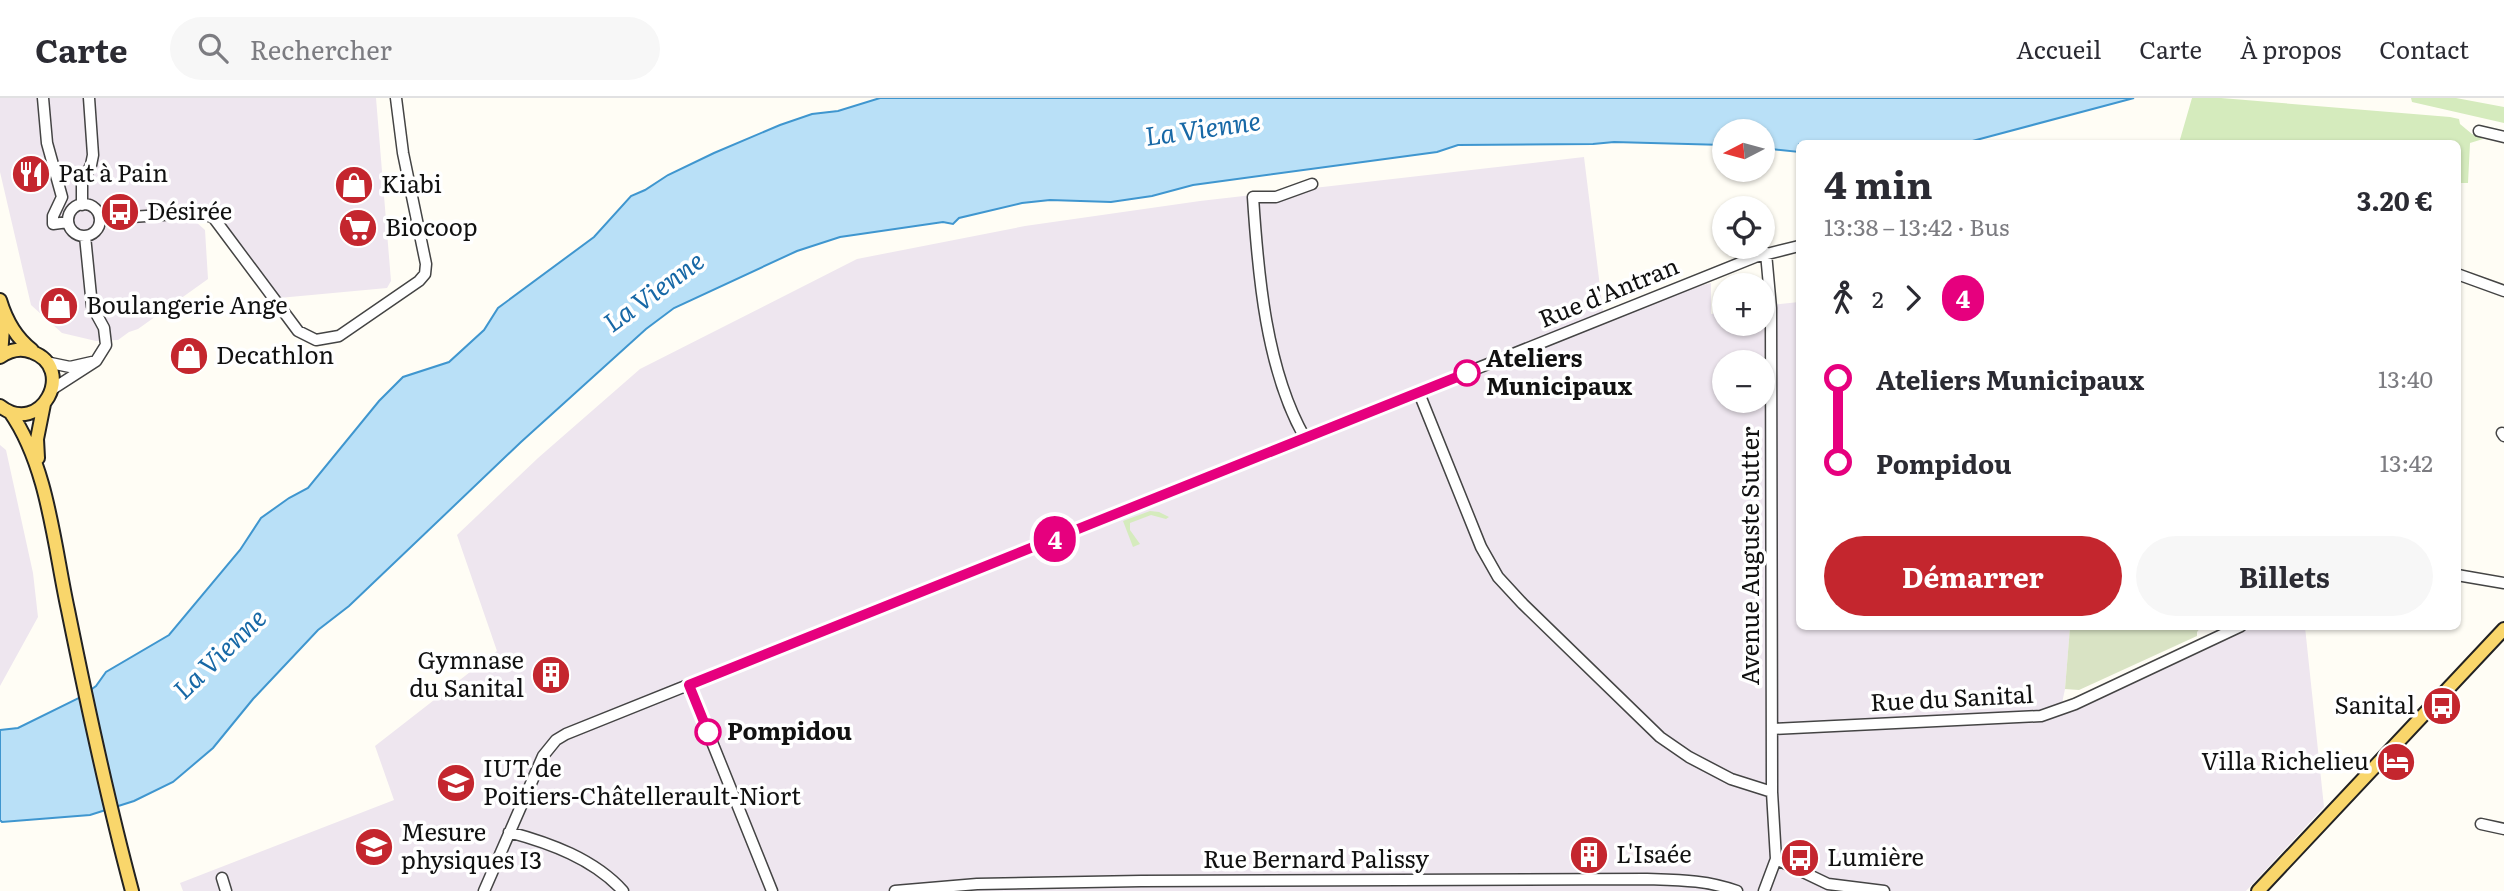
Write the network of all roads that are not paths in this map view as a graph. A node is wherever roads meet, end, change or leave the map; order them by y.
1 (43, 98) edge
2 (89, 98) edge
3 (396, 98) edge
4 (2479, 131) dead end
5 (2504, 137) edge
6 (1312, 184) dead end
7 (82, 205) junction
8 (100, 219) junction
9 (68, 222) junction
10 (85, 236) junction
11 (1796, 247) edge
12 (1775, 251) edge
13 (1751, 259) edge
14 (1767, 259) edge
15 (2461, 275) edge
16 (2504, 291) edge
17 (0, 300) edge
18 (4, 314) junction
19 (35, 353) junction
20 (1, 357) edge
21 (46, 362) junction
22 (96, 362) junction
23 (51, 390) junction
24 (1419, 393) junction
25 (44, 404) junction
26 (5, 409) edge
27 (1305, 438) junction
28 (39, 472) junction
29 (2461, 576) edge
30 (2504, 583) edge
31 (2504, 629) edge
32 (2233, 630) edge
33 (689, 685) junction
34 (1772, 729) junction
35 (1772, 792) junction
36 (2481, 824) dead end
37 (2504, 829) edge
38 (509, 832) junction
39 (1776, 859) junction
40 (222, 878) dead end
41 (1275, 886) edge
42 (132, 891) edge
43 (226, 891) edge
44 (484, 891) edge
45 (623, 891) edge
46 (772, 891) edge
47 (895, 891) edge
48 (1737, 891) edge
49 (1764, 891) edge
50 (1884, 891) edge
51 (2258, 891) edge

1 - 9 street
2 - 7 street
3 - 8 street
4 - 5 street
6 - 27 street
7 - 8 street
7 - 9 street
8 - 10 street
9 - 10 street
10 - 22 street
11 - 12 street, Rue d'Antran
13 - 24 street, Rue d'Antran
14 - 34 street, Avenue Auguste Sutter
15 - 16 street
17 - 18 main road
18 - 19 main road
18 - 20 main road
19 - 20 main road
19 - 21 main road
21 - 22 street
21 - 23 main road
22 - 23 street
23 - 25 main road
24 - 27 street, Rue d'Antran
24 - 35 street
25 - 26 main road
25 - 28 main road
26 - 28 main road
27 - 33 street, Rue d'Antran
28 - 42 main road
29 - 30 street
31 - 51 main road
32 - 34 street, Rue du Sanital
33 - 38 street, Rue d'Antran
33 - 46 street
34 - 35 street, Avenue Auguste Sutter
35 - 39 street, Avenue Auguste Sutter
36 - 37 street
38 - 44 street, Rue d'Antran
38 - 45 street
39 - 49 street
39 - 50 street
40 - 43 street
41 - 47 street, Rue Bernard Palissy
41 - 48 street, Rue Bernard Palissy

